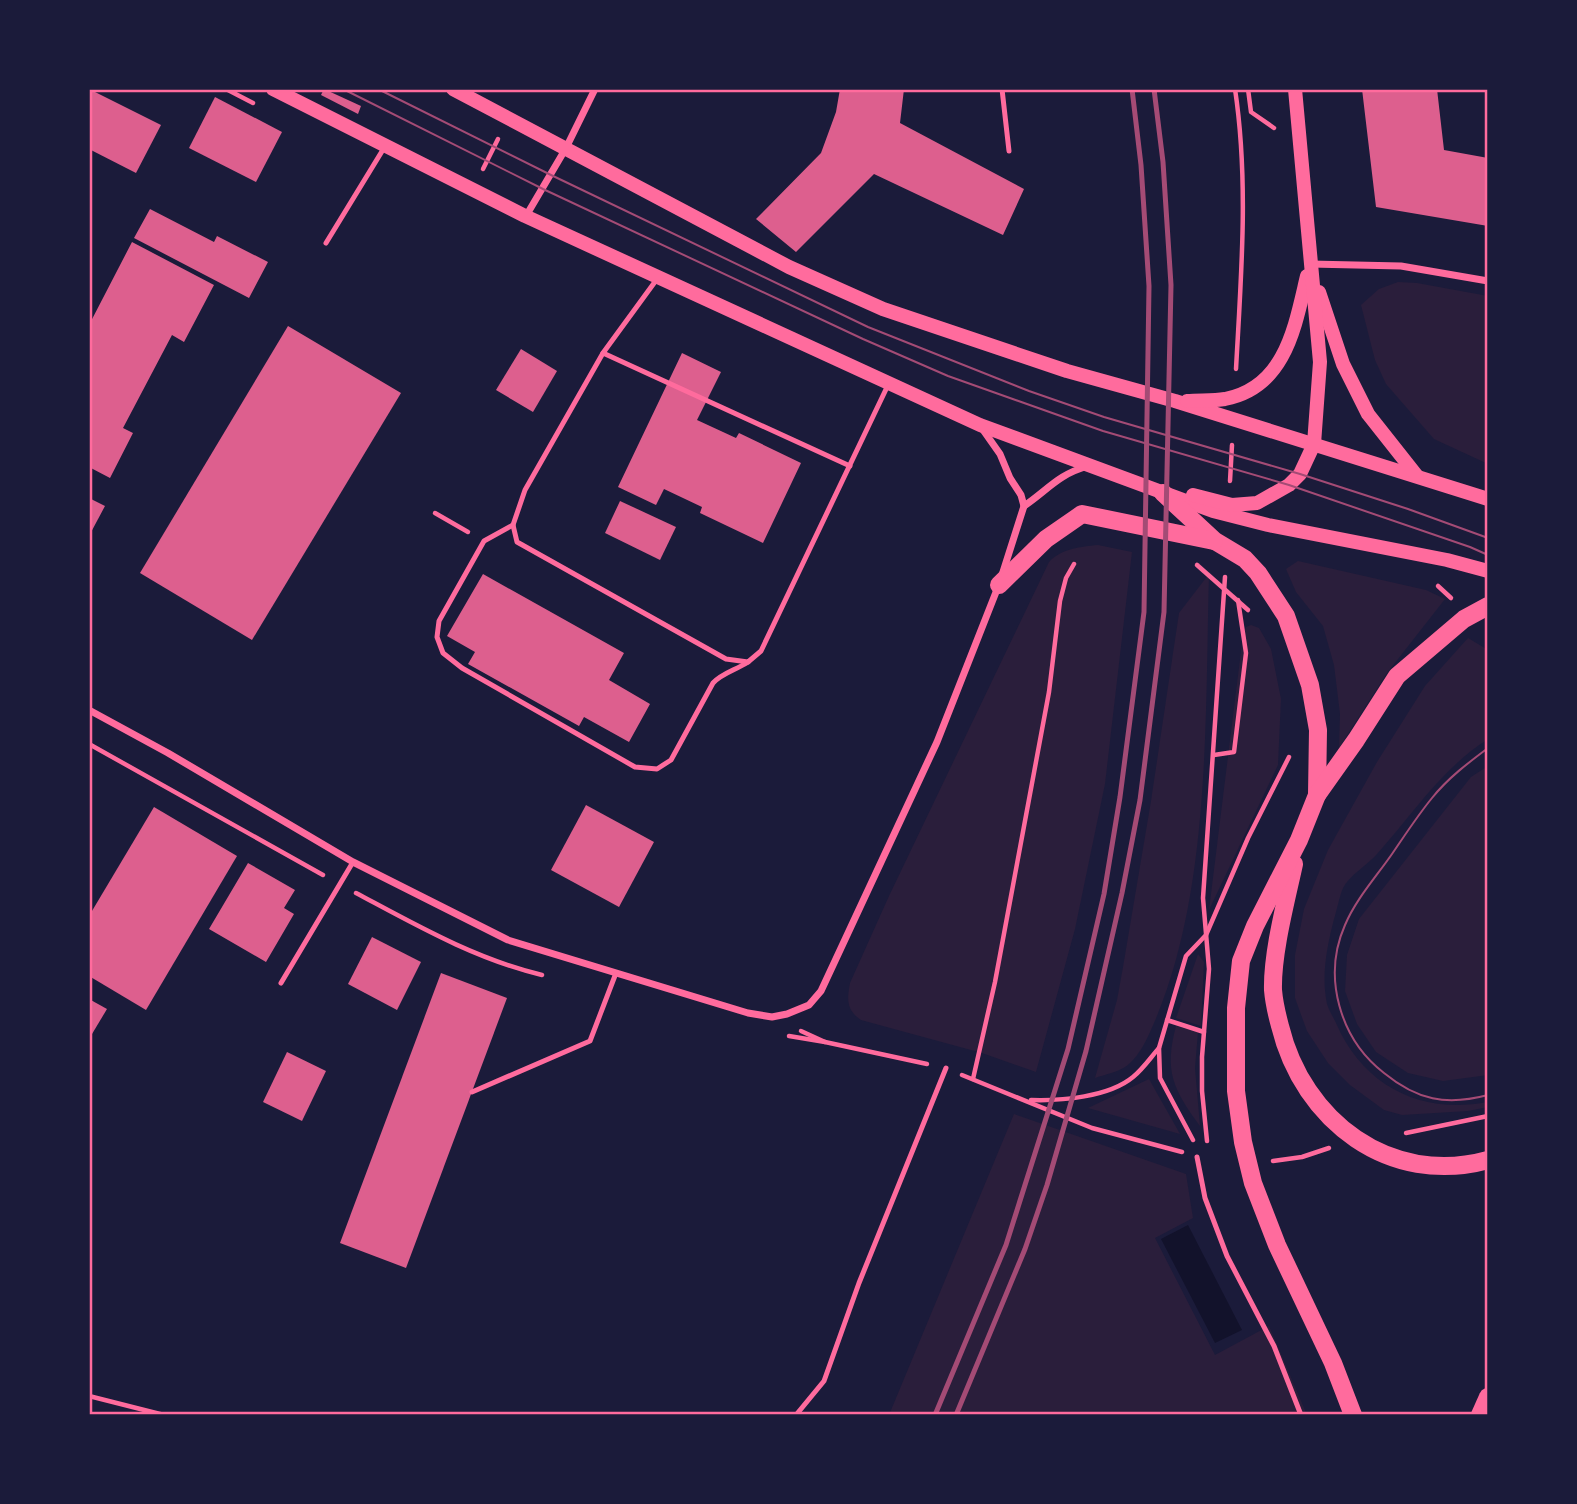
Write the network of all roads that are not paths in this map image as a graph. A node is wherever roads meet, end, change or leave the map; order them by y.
1 (273, 89) edge
2 (453, 89) edge
3 (595, 89) edge
4 (1002, 89) edge
5 (1295, 89) edge
6 (386, 146) junction
7 (566, 148) junction
8 (1009, 151) dead end
9 (525, 216) junction
10 (326, 243) dead end
11 (1309, 264) junction
12 (659, 276) junction
13 (1488, 281) edge
14 (603, 353) junction
15 (890, 383) junction
16 (1175, 401) junction
17 (980, 425) junction
18 (1314, 444) junction
19 (850, 466) junction
20 (1095, 468) junction
21 (1417, 476) junction
22 (1163, 493) junction
23 (1488, 499) edge
24 (1024, 506) junction
25 (513, 525) junction
26 (1215, 541) junction
27 (1488, 571) edge
28 (999, 585) junction
29 (1488, 606) edge
30 (748, 662) junction
31 (89, 710) edge
32 (1317, 795) junction
33 (1299, 840) junction
34 (352, 862) junction
35 (616, 973) junction
36 (281, 983) dead end
37 (946, 1068) road end
38 (472, 1092) dead end
39 (1197, 1157) road end
40 (1488, 1160) edge
41 (1488, 1397) edge
42 (796, 1415) edge
43 (1301, 1415) edge
44 (1353, 1415) edge
45 (1480, 1415) edge

1 - 6 main road
2 - 7 main road
3 - 7 street
4 - 8 lane
5 - 11 main road
6 - 9 main road
6 - 10 lane
7 - 9 street
7 - 16 main road
9 - 12 main road
11 - 13 street
11 - 16 main road
11 - 18 main road
11 - 21 main road
12 - 14 lane
12 - 15 main road
14 - 19 lane
14 - 25 lane
15 - 17 main road
15 - 19 lane
16 - 18 main road
17 - 20 main road
17 - 24 street
18 - 20 main road
18 - 21 main road
19 - 30 lane
20 - 22 main road
20 - 24 street
21 - 23 main road
22 - 26 main road
22 - 27 main road
24 - 28 street
25 - 30 lane
25 - 30 lane
26 - 28 main road
26 - 32 main road
28 - 35 street
29 - 32 main road
31 - 34 street
32 - 33 main road
33 - 40 main road
33 - 44 main road
34 - 35 street
34 - 36 lane
35 - 38 lane
37 - 42 lane
39 - 43 lane
41 - 45 main road

